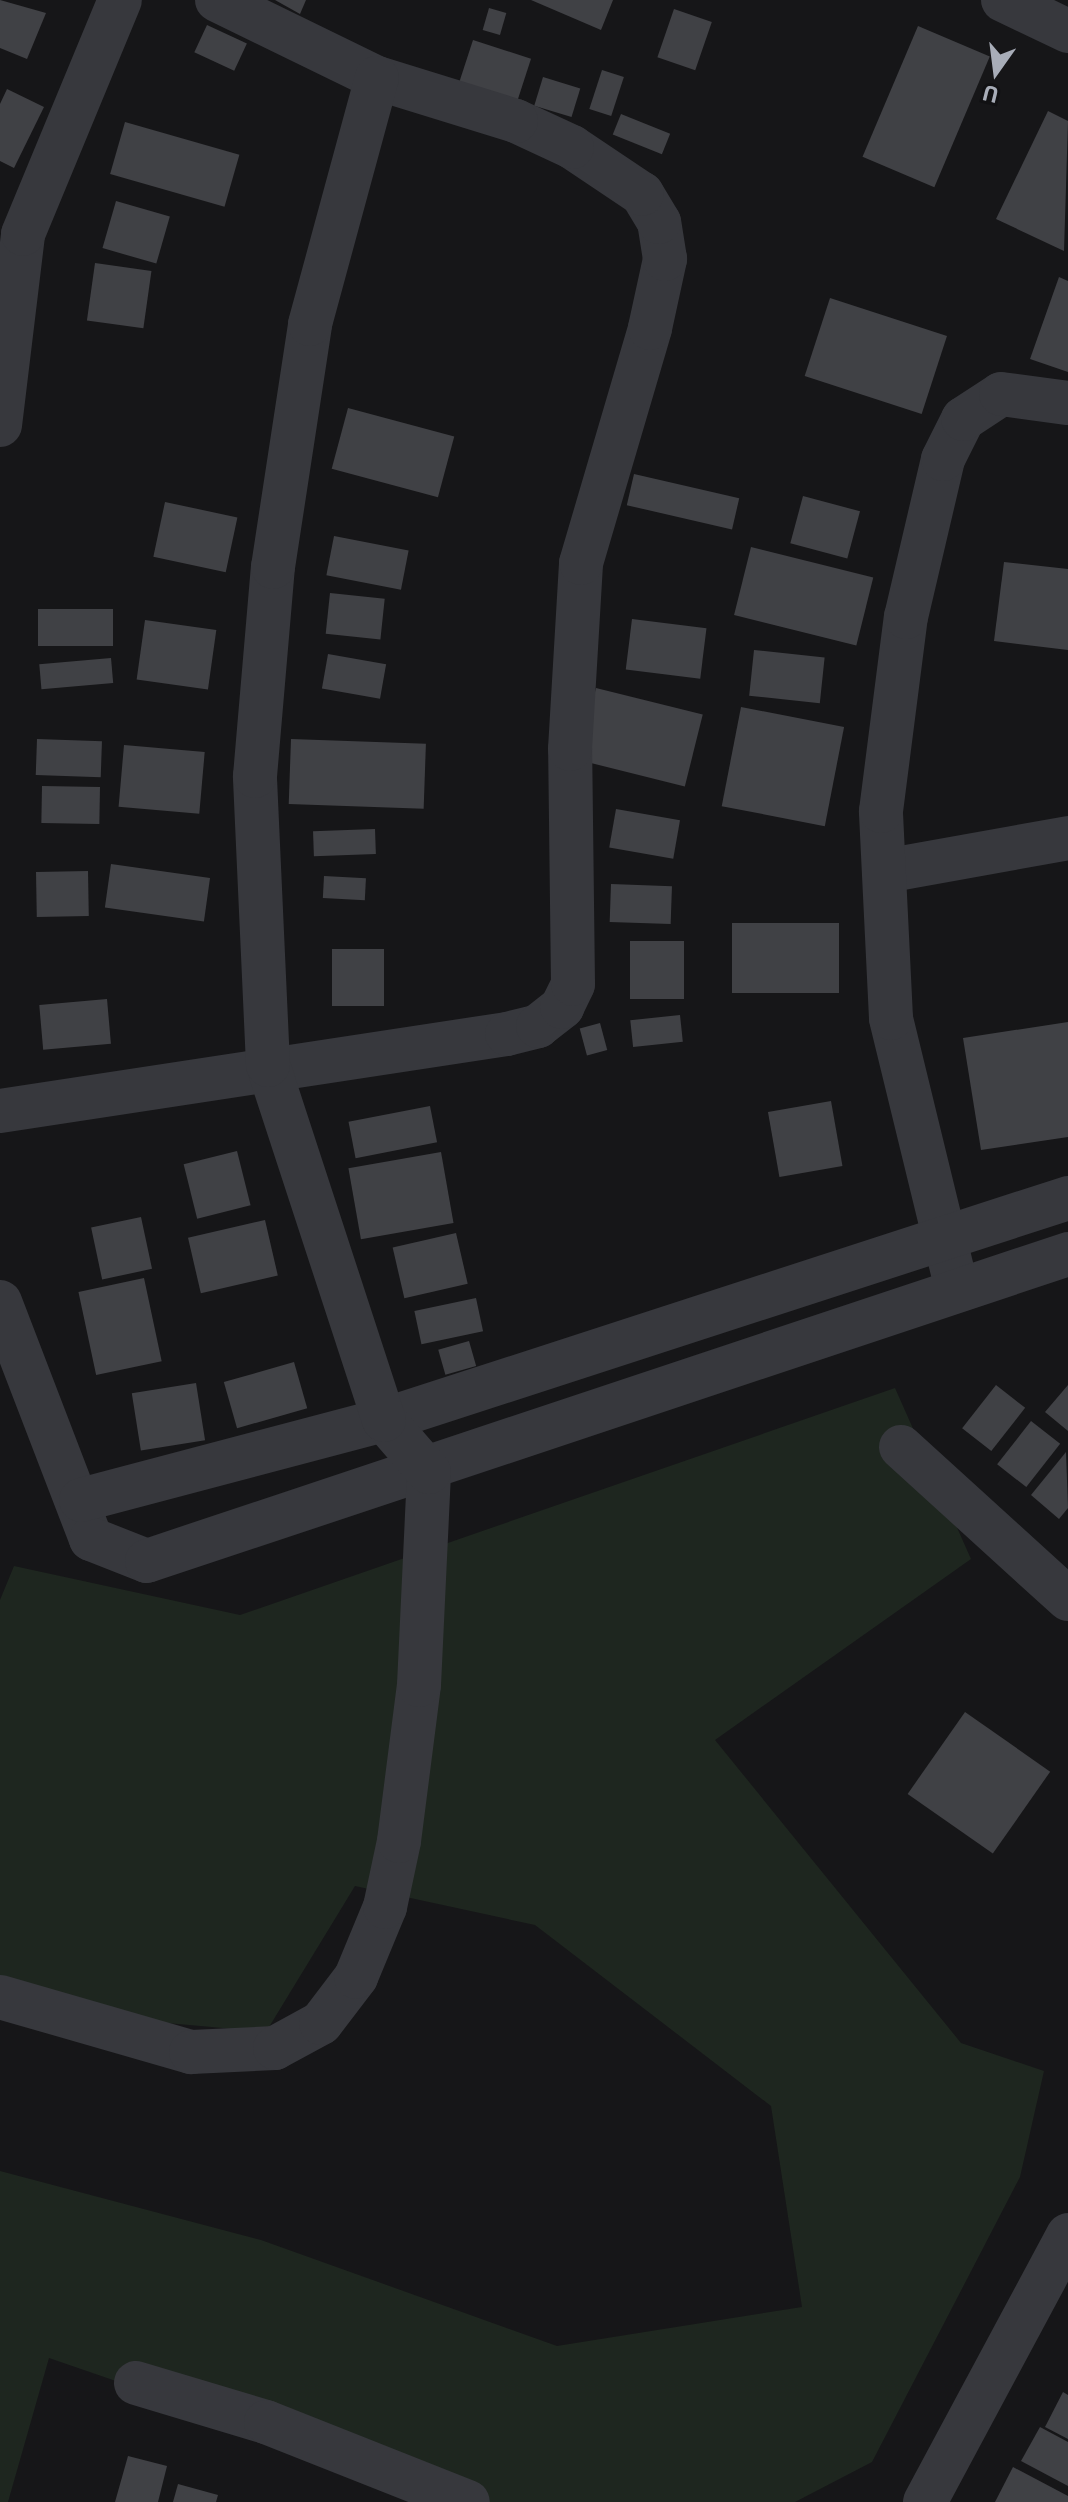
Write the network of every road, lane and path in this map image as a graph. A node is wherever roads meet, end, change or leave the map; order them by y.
1 (120, 0) edge
2 (217, 0) edge
3 (1003, 0) edge
4 (1068, 31) edge
5 (377, 78) junction
6 (12, 229) edge
7 (1068, 403) edge
8 (0, 425) edge
9 (1068, 838) edge
10 (885, 871) junction
11 (268, 1065) junction
12 (0, 1111) edge
13 (1068, 1198) edge
14 (947, 1243) junction
15 (1068, 1254) edge
16 (957, 1295) junction
17 (0, 1302) edge
18 (384, 1420) junction
19 (901, 1447) dead end
20 (429, 1472) junction
21 (81, 1500) junction
22 (1068, 1599) edge
23 (0, 1997) edge
24 (1068, 2235) edge
25 (136, 2383) dead end
26 (468, 2502) edge
27 (925, 2502) edge

1 - 6 street
2 - 5 street
3 - 4 street
5 - 11 street
5 - 11 street
6 - 8 street
7 - 10 street
9 - 10 street
10 - 14 street
11 - 12 street
11 - 18 street
13 - 14 street
14 - 16 street
14 - 18 street
15 - 16 street
16 - 20 street
17 - 21 street
18 - 20 street
18 - 21 street
19 - 22 street
20 - 21 street
20 - 23 street
24 - 27 street
25 - 26 street

